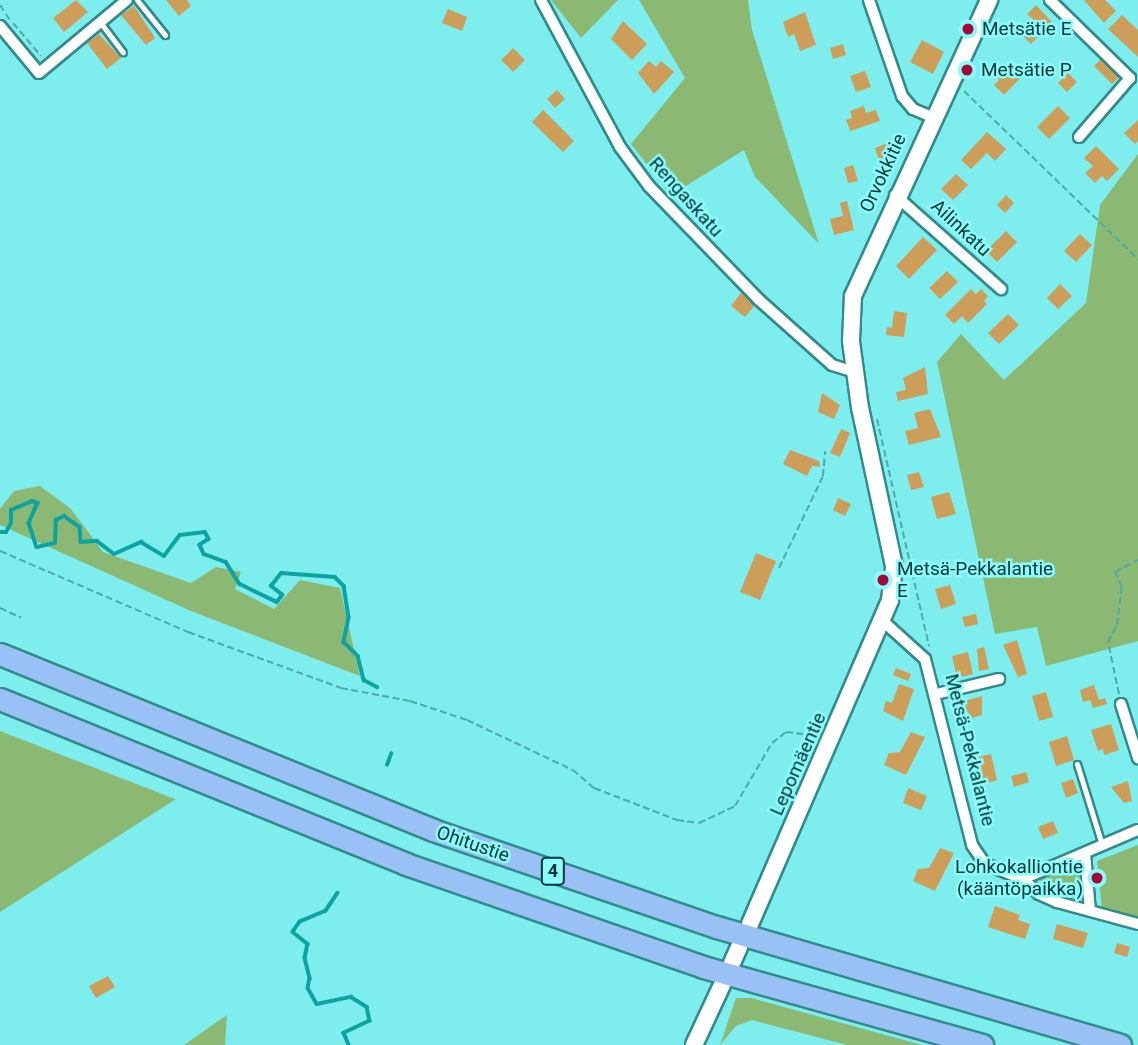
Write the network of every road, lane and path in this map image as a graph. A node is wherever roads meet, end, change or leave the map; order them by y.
1 (127, 0) edge
2 (137, 0) edge
3 (541, 0) edge
4 (869, 0) edge
5 (989, 0) edge
6 (1050, 0) edge
7 (0, 5) edge
8 (100, 22) junction
9 (0, 26) edge
10 (165, 35) dead end
11 (124, 52) dead end
12 (48, 64) junction
13 (955, 97) dead end
14 (932, 117) junction
15 (1079, 137) dead end
16 (895, 195) junction
17 (1138, 259) edge
18 (1001, 289) dead end
19 (856, 372) junction
20 (874, 407) dead end
21 (825, 451) dead end
22 (0, 551) edge
23 (908, 554) junction
24 (1138, 561) edge
25 (905, 566) dead end
26 (779, 568) dead end
27 (0, 608) edge
28 (21, 618) dead end
29 (884, 621) junction
30 (919, 642) dead end
31 (0, 654) edge
32 (999, 679) dead end
33 (936, 694) junction
34 (0, 699) edge
35 (1121, 704) joint
36 (831, 740) junction
37 (1138, 758) edge
38 (1077, 764) dead end
39 (1138, 830) edge
40 (1102, 845) junction
41 (1085, 853) junction
42 (1023, 879) junction
43 (1090, 911) junction
44 (750, 924) dead end
45 (1138, 924) edge
46 (722, 985) dead end
47 (694, 1045) edge
48 (982, 1045) edge
49 (1121, 1045) edge

1 - 8 street
2 - 10 lane
3 - 19 street, Rengaskatu
4 - 14 street
5 - 14 street, Orvokkitie
6 - 15 street
7 - 12 path
8 - 11 lane
8 - 12 street
9 - 12 street
13 - 17 path
14 - 16 street, Orvokkitie
16 - 18 street, Ailinkatu
16 - 19 street, Orvokkitie
19 - 29 street
20 - 23 path
21 - 26 path
22 - 36 path
23 - 25 path
23 - 30 path
24 - 35 path
27 - 28 path
29 - 33 street, Metsä-Pekkalantie
29 - 36 street, Lepomäentie
31 - 49 highway, Ohitustie / 4
32 - 33 street
33 - 42 street, Metsä-Pekkalantie
34 - 48 highway, 4
35 - 37 street
36 - 44 street, Lepomäentie
38 - 40 lane
39 - 40 street
40 - 41 street
41 - 42 street
41 - 43 street
42 - 43 street, Metsä-Pekkalantie
43 - 45 street, Metsä-Pekkalantie
46 - 47 street

